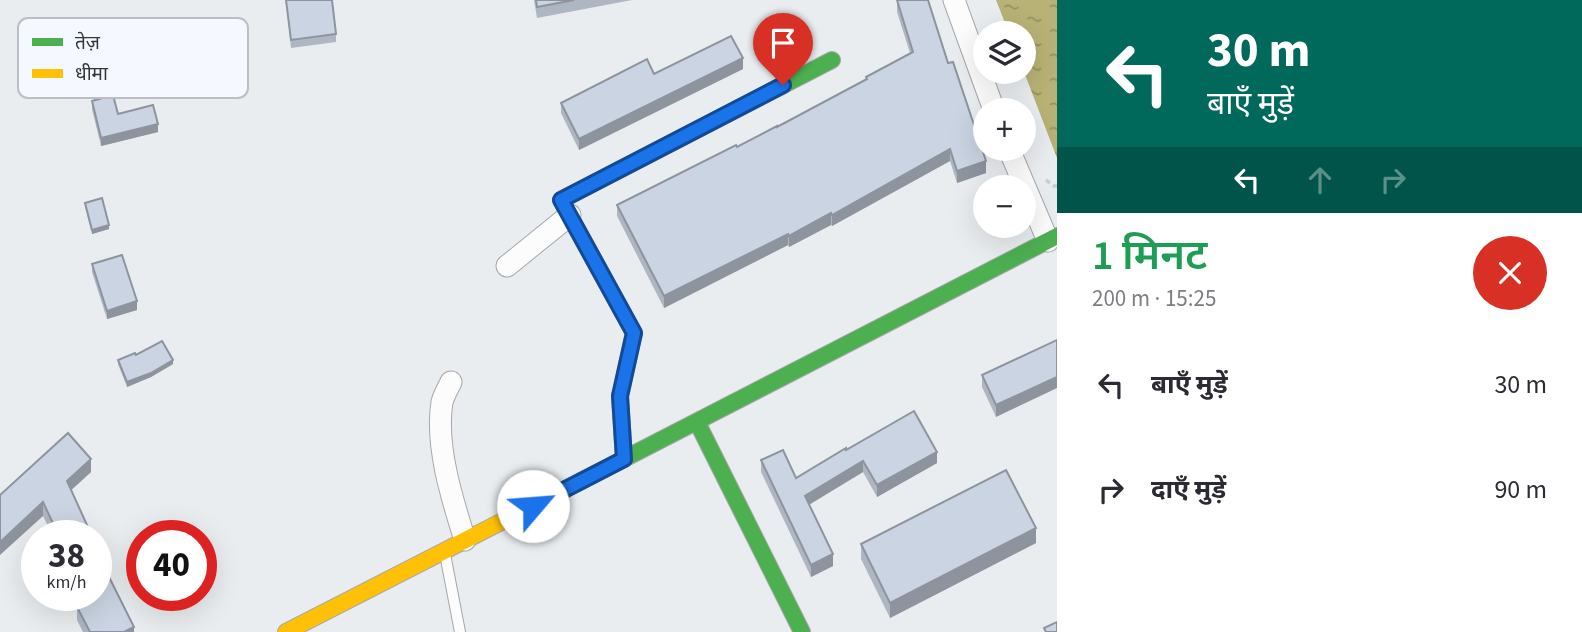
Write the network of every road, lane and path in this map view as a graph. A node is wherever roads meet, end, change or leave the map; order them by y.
1 (954, 0) edge
2 (832, 60) dead end
3 (990, 98) edge
4 (1015, 161) edge
5 (570, 215) junction
6 (1053, 238) edge
7 (507, 266) dead end
8 (451, 382) dead end
9 (696, 422) junction
10 (624, 459) junction
11 (465, 540) junction
12 (444, 551) junction
13 (286, 632) edge
14 (460, 632) edge
15 (802, 632) edge

1 - 3 street
2 - 5 street
4 - 6 street
5 - 7 street
5 - 10 street
6 - 9 street
8 - 11 street
9 - 10 street
9 - 15 street
10 - 11 street
11 - 12 street
12 - 13 street
12 - 14 lane

